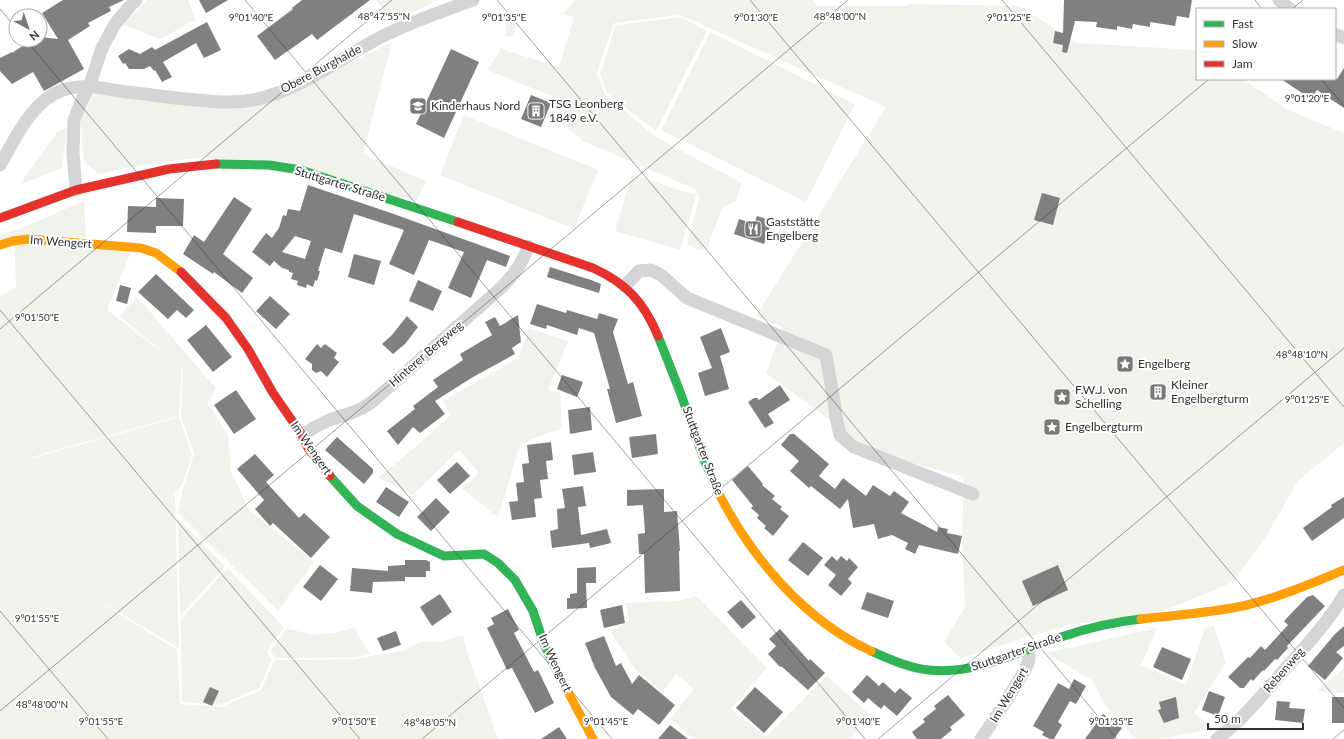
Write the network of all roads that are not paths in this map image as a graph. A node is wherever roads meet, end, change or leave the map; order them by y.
1 (136, 0) edge
2 (473, 0) edge
3 (1279, 0) edge
4 (1289, 8) edge
5 (89, 87) junction
6 (0, 165) edge
7 (76, 190) junction
8 (0, 218) edge
9 (0, 245) edge
10 (528, 246) junction
11 (625, 286) junction
12 (302, 435) junction
13 (973, 494) dead end
14 (1344, 570) edge
15 (1344, 594) edge
16 (1029, 648) junction
17 (593, 739) edge
18 (980, 739) edge
19 (1217, 739) edge

1 - 5 street
2 - 5 street, Obere Burghalde
3 - 4 street
5 - 6 street, Obere Burghalde
5 - 7 street
7 - 8 main road, Stuttgarter Straße
7 - 10 main road, Stuttgarter Straße
9 - 12 main road, Im Wengert
10 - 11 main road, Stuttgarter Straße
10 - 12 street, Hinterer Bergweg
11 - 13 street
11 - 16 main road, Stuttgarter Straße
12 - 17 main road, Im Wengert
14 - 16 main road, Stuttgarter Straße
15 - 19 street, Rebenweg
16 - 18 street, Im Wengert

